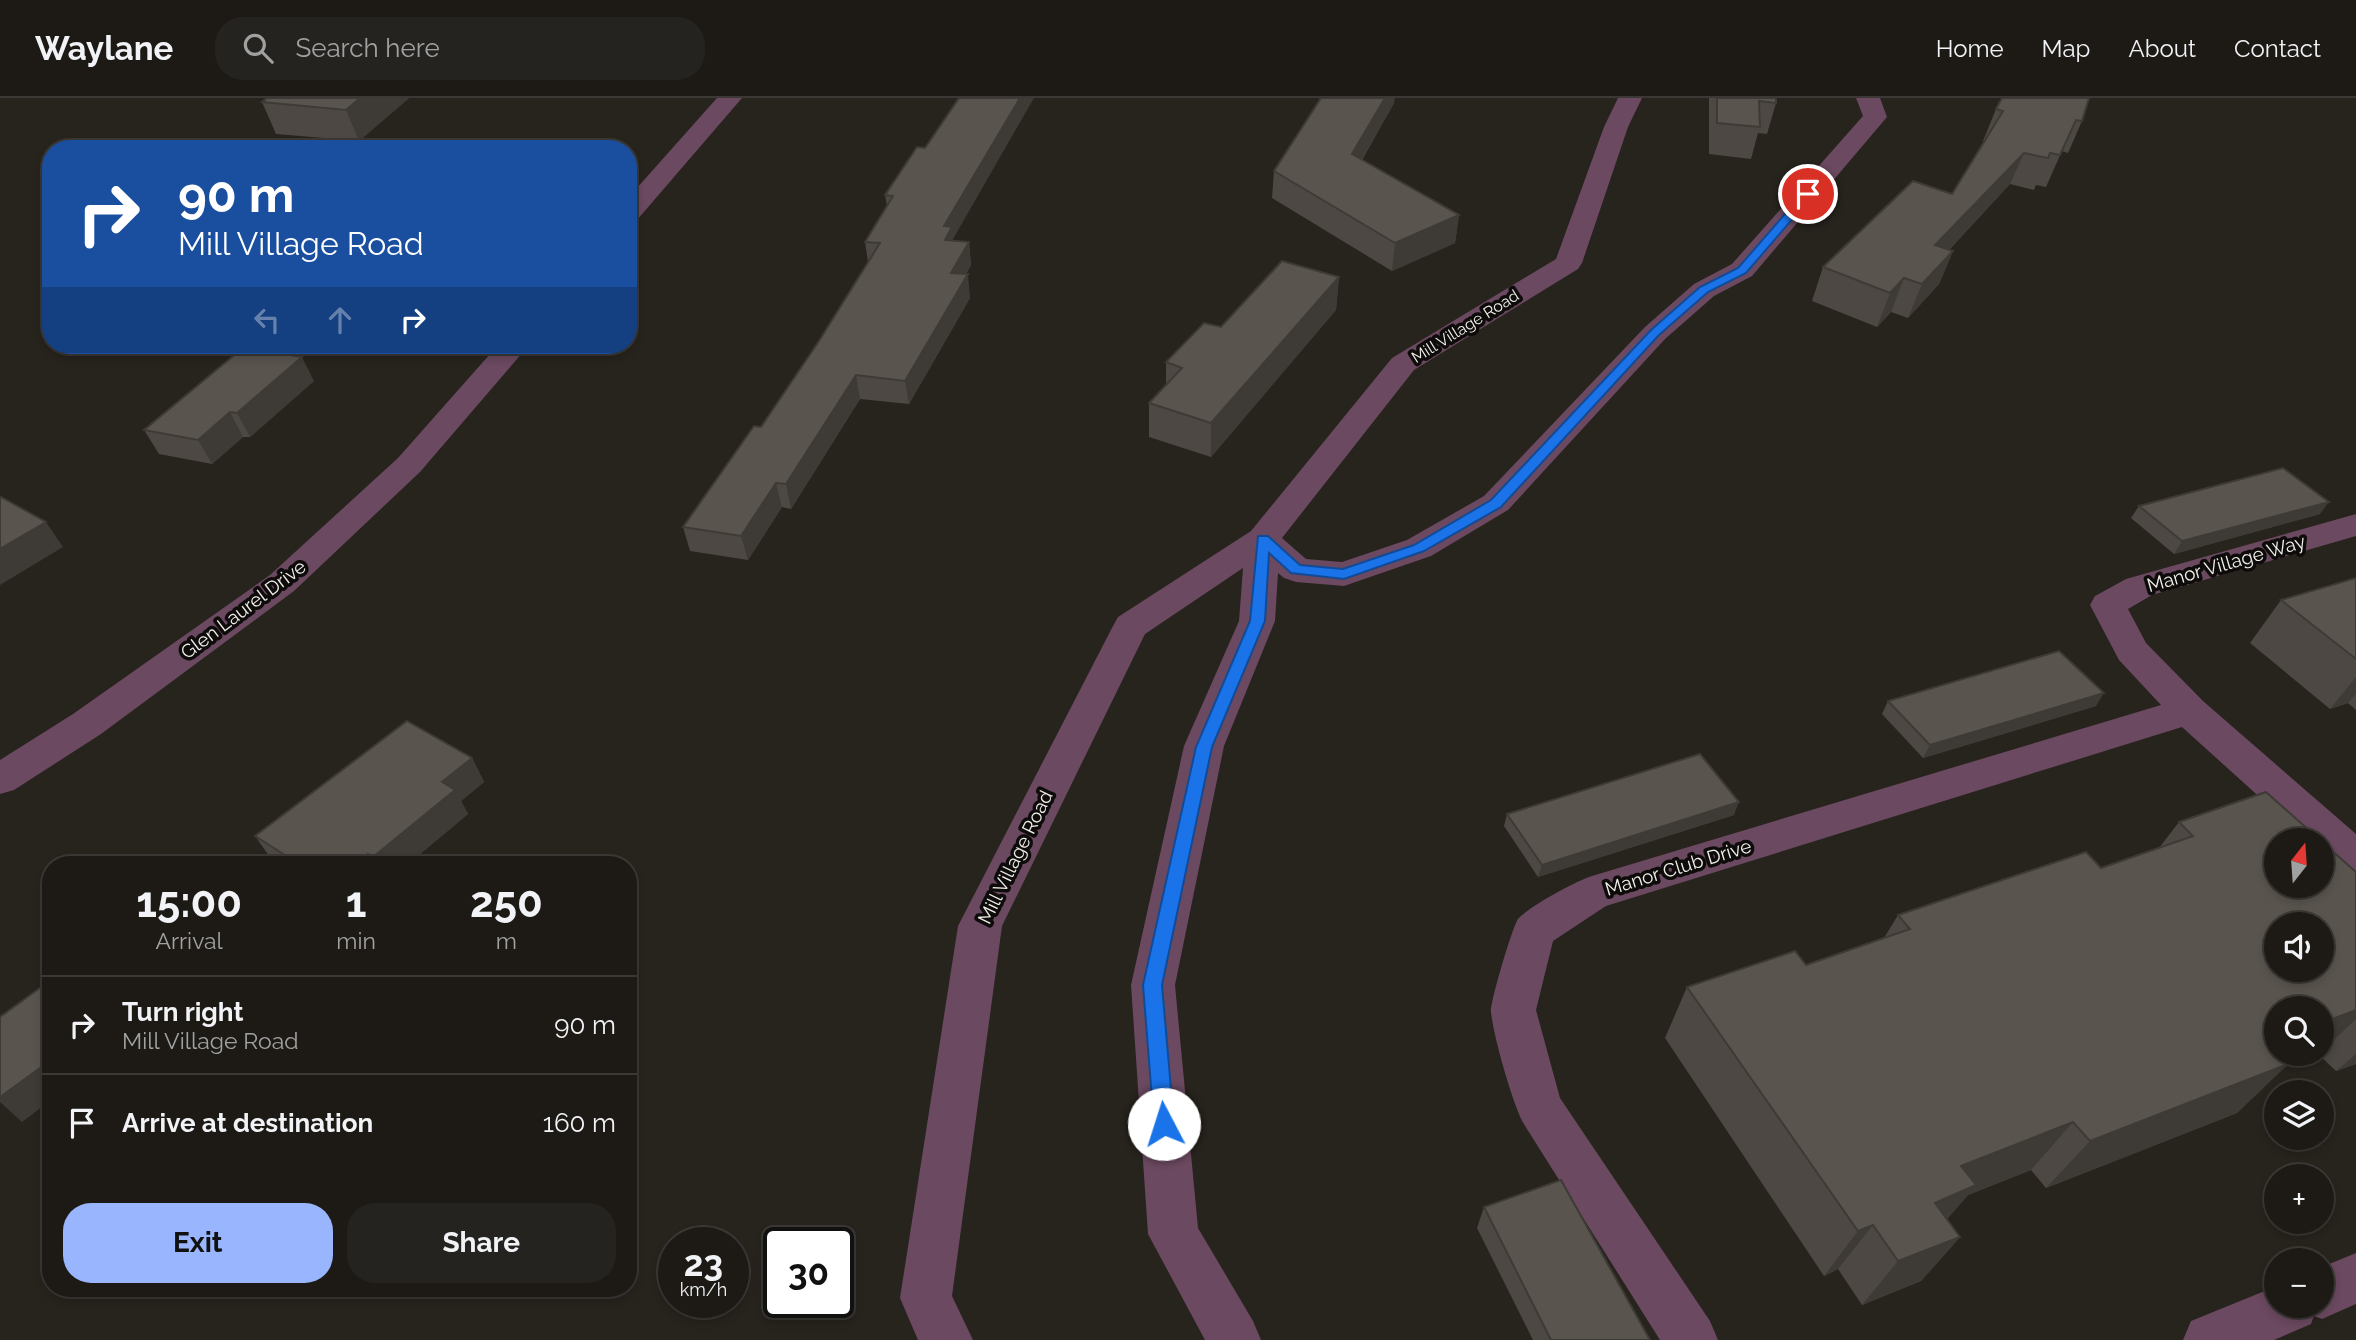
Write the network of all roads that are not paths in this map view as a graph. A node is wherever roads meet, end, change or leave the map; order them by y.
1 (730, 98) edge
2 (1630, 98) edge
3 (1868, 98) edge
4 (637, 204) edge
5 (506, 354) edge
6 (2356, 525) edge
7 (1263, 539) junction
8 (2189, 711) junction
9 (0, 779) edge
10 (2356, 859) edge
11 (2356, 1278) edge
12 (2334, 1288) edge
13 (2264, 1318) edge
14 (946, 1340) edge
15 (1234, 1340) edge
16 (1690, 1340) edge
17 (2210, 1340) edge

1 - 4 street
2 - 7 street, Mill Village Road
3 - 7 street
5 - 9 street, Glen Laurel Drive
6 - 8 street, Manor Village Way
7 - 14 street, Mill Village Road
7 - 15 street
8 - 10 street
8 - 16 street, Manor Club Drive
11 - 12 street
13 - 17 street

